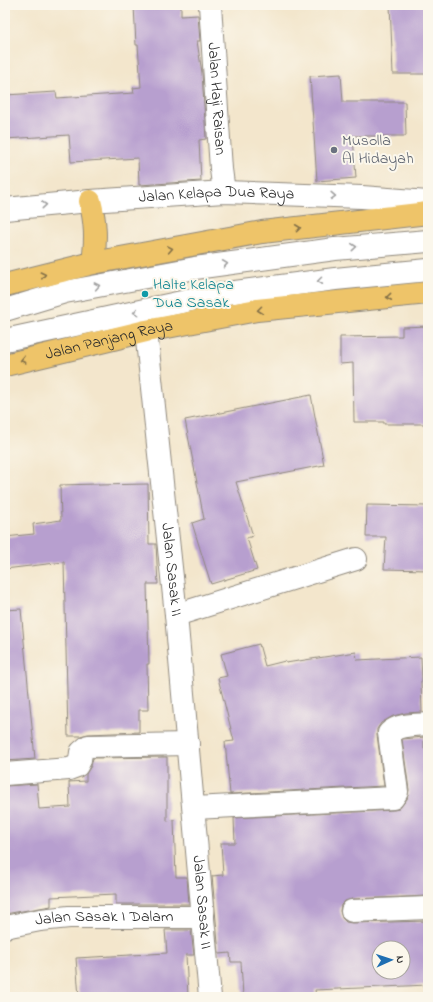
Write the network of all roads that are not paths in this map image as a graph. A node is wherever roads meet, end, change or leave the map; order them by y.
1 (210, 5) edge
2 (224, 192) junction
3 (90, 201) junction
4 (428, 202) edge
5 (5, 209) edge
6 (428, 213) edge
7 (428, 241) edge
8 (93, 263) junction
9 (428, 270) edge
10 (5, 285) edge
11 (428, 293) edge
12 (5, 310) edge
13 (146, 331) junction
14 (5, 340) edge
15 (5, 365) edge
16 (356, 559) dead end
17 (176, 615) junction
18 (428, 724) edge
19 (188, 744) junction
20 (5, 774) edge
21 (194, 808) junction
22 (428, 908) edge
23 (352, 911) dead end
24 (204, 917) junction
25 (5, 927) edge
26 (210, 997) edge

1 - 2 street, Jalan Haji Raisan
2 - 3 street, Jalan Kelapa Dua Raya
2 -> 4 street, Jalan Kelapa Dua Raya
5 -> 3 street, Jalan Kelapa Dua Raya
3 - 8 main road
8 -> 6 main road
12 -> 7 street
10 -> 8 main road
9 -> 14 street
11 -> 13 main road, Jalan Panjang Raya
13 -> 15 main road, Jalan Panjang Raya
13 - 17 street, Jalan Sasak II
16 - 17 street
17 - 19 street, Jalan Sasak II
18 - 21 street
19 - 20 street
19 - 21 street, Jalan Sasak II
21 - 24 street, Jalan Sasak II
22 - 23 street
24 - 25 street, Jalan Sasak I Dalam
24 - 26 street, Jalan Sasak II

